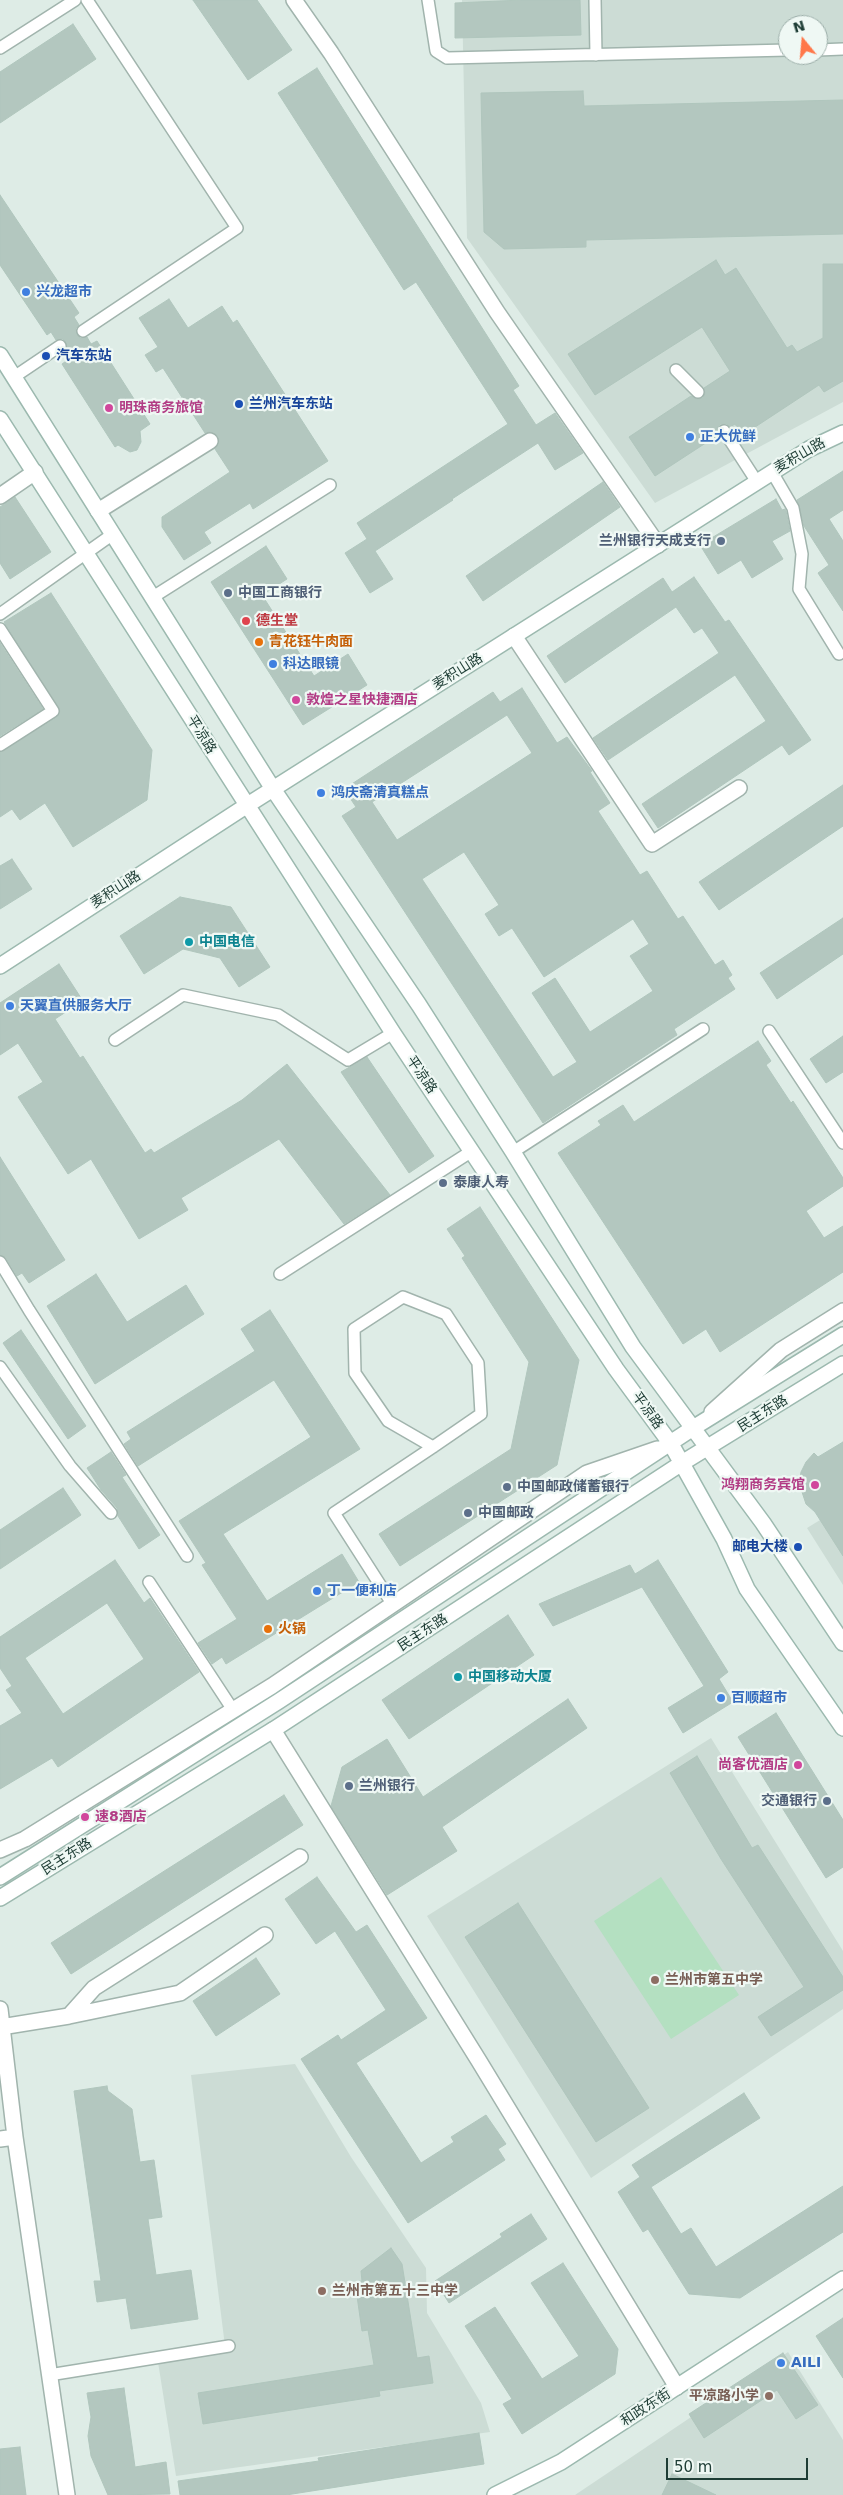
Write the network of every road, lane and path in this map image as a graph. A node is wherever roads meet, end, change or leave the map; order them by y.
1 (75, 0) edge
2 (87, 0) edge
3 (294, 0) edge
4 (428, 0) edge
5 (595, 0) edge
6 (0, 48) edge
7 (843, 49) edge
8 (778, 50) edge
9 (828, 50) edge
10 (596, 55) junction
11 (83, 331) dead end
12 (60, 346) dead end
13 (0, 355) edge
14 (676, 370) dead end
15 (14, 377) junction
16 (698, 392) dead end
17 (0, 420) edge
18 (724, 431) dead end
19 (843, 433) edge
20 (210, 440) dead end
21 (35, 472) junction
22 (772, 472) junction
23 (756, 482) junction
24 (330, 485) dead end
25 (0, 496) edge
26 (98, 511) junction
27 (113, 534) junction
28 (658, 544) junction
29 (86, 553) junction
30 (152, 597) junction
31 (0, 614) edge
32 (0, 629) edge
33 (514, 636) junction
34 (839, 654) dead end
35 (0, 745) edge
36 (739, 788) dead end
37 (273, 789) junction
38 (246, 806) junction
39 (0, 966) edge
40 (703, 1029) dead end
41 (769, 1031) dead end
42 (393, 1033) junction
43 (114, 1040) dead end
44 (843, 1143) edge
45 (472, 1152) junction
46 (513, 1152) junction
47 (0, 1262) edge
48 (280, 1274) dead end
49 (843, 1311) edge
50 (843, 1335) edge
51 (843, 1364) edge
52 (0, 1367) edge
53 (693, 1428) junction
54 (670, 1444) junction
55 (433, 1447) junction
56 (708, 1448) junction
57 (682, 1463) junction
58 (111, 1513) dead end
59 (187, 1556) dead end
60 (149, 1582) dead end
61 (394, 1605) junction
62 (843, 1643) edge
63 (233, 1710) junction
64 (843, 1728) edge
65 (273, 1730) junction
66 (0, 1850) edge
67 (300, 1857) dead end
68 (0, 1877) edge
69 (0, 1898) edge
70 (265, 1935) dead end
71 (0, 2009) edge
72 (70, 2016) junction
73 (1, 2027) junction
74 (8, 2138) edge
75 (843, 2279) edge
76 (229, 2346) dead end
77 (50, 2376) junction
78 (677, 2388) junction
79 (498, 2494) edge
80 (67, 2495) edge

1 - 6 lane
2 - 11 lane
3 - 28 street
4 - 10 lane
5 - 10 lane
7 - 9 lane
8 - 10 lane
12 - 15 lane
13 - 15 street, 平凉路
14 - 16 lane
15 - 26 street, 平凉路
17 - 21 street, 平凉路
18 - 23 lane
19 - 22 street, 麦积山路
20 - 26 street
21 - 25 street
21 - 29 street, 平凉路
22 - 23 street, 麦积山路
22 - 34 lane
23 - 28 street, 麦积山路
24 - 30 lane
26 - 27 street, 平凉路
27 - 29 lane
27 - 30 street, 平凉路
28 - 33 street, 麦积山路
29 - 31 lane
29 - 38 street, 平凉路
30 - 37 street, 平凉路
32 - 35 lane
33 - 36 street
33 - 37 street, 麦积山路
37 - 38 street, 麦积山路
37 - 46 street, 平凉路
38 - 39 street, 麦积山路
38 - 42 street, 平凉路
40 - 46 lane
41 - 44 lane
42 - 43 lane
42 - 45 street, 平凉路
45 - 48 lane
45 - 54 street, 平凉路
46 - 53 street, 平凉路
47 - 59 lane
49 - 53 street, 民主东路
50 - 53 street, 民主东路
51 - 56 street, 民主东路
52 - 58 lane
53 - 54 street, 民主东路
53 - 56 street, 平凉路
54 - 57 street, 平凉路
54 - 61 street, 民主东路
54 - 68 street, 民主东路
55 - 55 lane
55 - 61 lane
56 - 57 street, 民主东路
56 - 62 street, 平凉路
57 - 64 street, 平凉路
57 - 65 street, 民主东路
60 - 63 lane
61 - 63 street, 民主东路
63 - 66 street, 民主东路
65 - 69 street, 民主东路
65 - 78 street
67 - 72 street
70 - 72 street
71 - 73 street
72 - 73 street
73 - 74 street
74 - 77 street
75 - 78 street, 和政东街
76 - 77 lane
77 - 80 street
78 - 79 street, 和政东街

